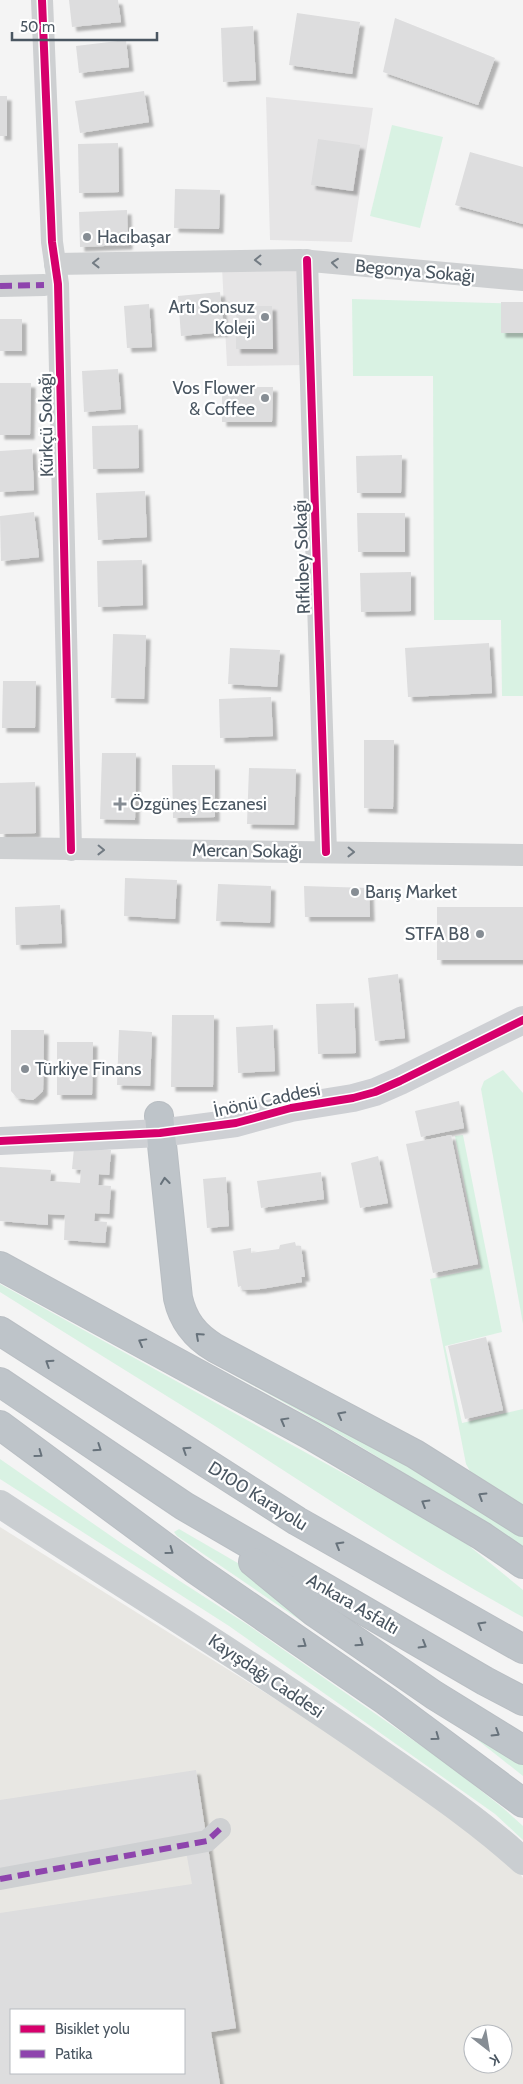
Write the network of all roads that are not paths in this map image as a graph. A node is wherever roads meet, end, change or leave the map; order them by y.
1 (42, 0) edge
2 (307, 260) junction
3 (55, 264) junction
4 (523, 280) edge
5 (44, 285) dead end
6 (0, 286) edge
7 (0, 848) edge
8 (71, 850) junction
9 (326, 852) junction
10 (523, 855) edge
11 (521, 1027) edge
12 (0, 1124) edge
13 (160, 1125) junction
14 (0, 1141) edge
15 (0, 1266) edge
16 (0, 1331) edge
17 (0, 1382) edge
18 (0, 1425) edge
19 (0, 1504) edge
20 (184, 1506) junction
21 (523, 1522) edge
22 (523, 1564) edge
23 (523, 1649) edge
24 (523, 1702) edge
25 (523, 1750) edge
26 (523, 1803) edge
27 (220, 1829) dead end
28 (523, 1861) edge
29 (0, 1879) edge

1 - 3 street, Kürkçü Sokağı
2 -> 3 street
4 -> 2 street, Begonya Sokağı
2 - 9 street, Rıfkıbey Sokağı
3 - 8 street, Kürkçü Sokağı
5 - 6 street
7 - 8 street, Mercan Sokağı
8 -> 9 street, Mercan Sokağı
9 -> 10 street, Mercan Sokağı
11 - 13 main road, İnönü Caddesi
12 - 13 main road, İnönü Caddesi
13 - 14 main road, İnönü Caddesi
21 -> 13 highway
22 -> 15 highway
23 -> 16 highway, D100 Karayolu
17 -> 20 highway
18 -> 26 highway
19 - 28 main road, Kayışdağı Caddesi
20 -> 24 highway, Ankara Asfaltı
20 -> 25 highway
27 - 29 street

